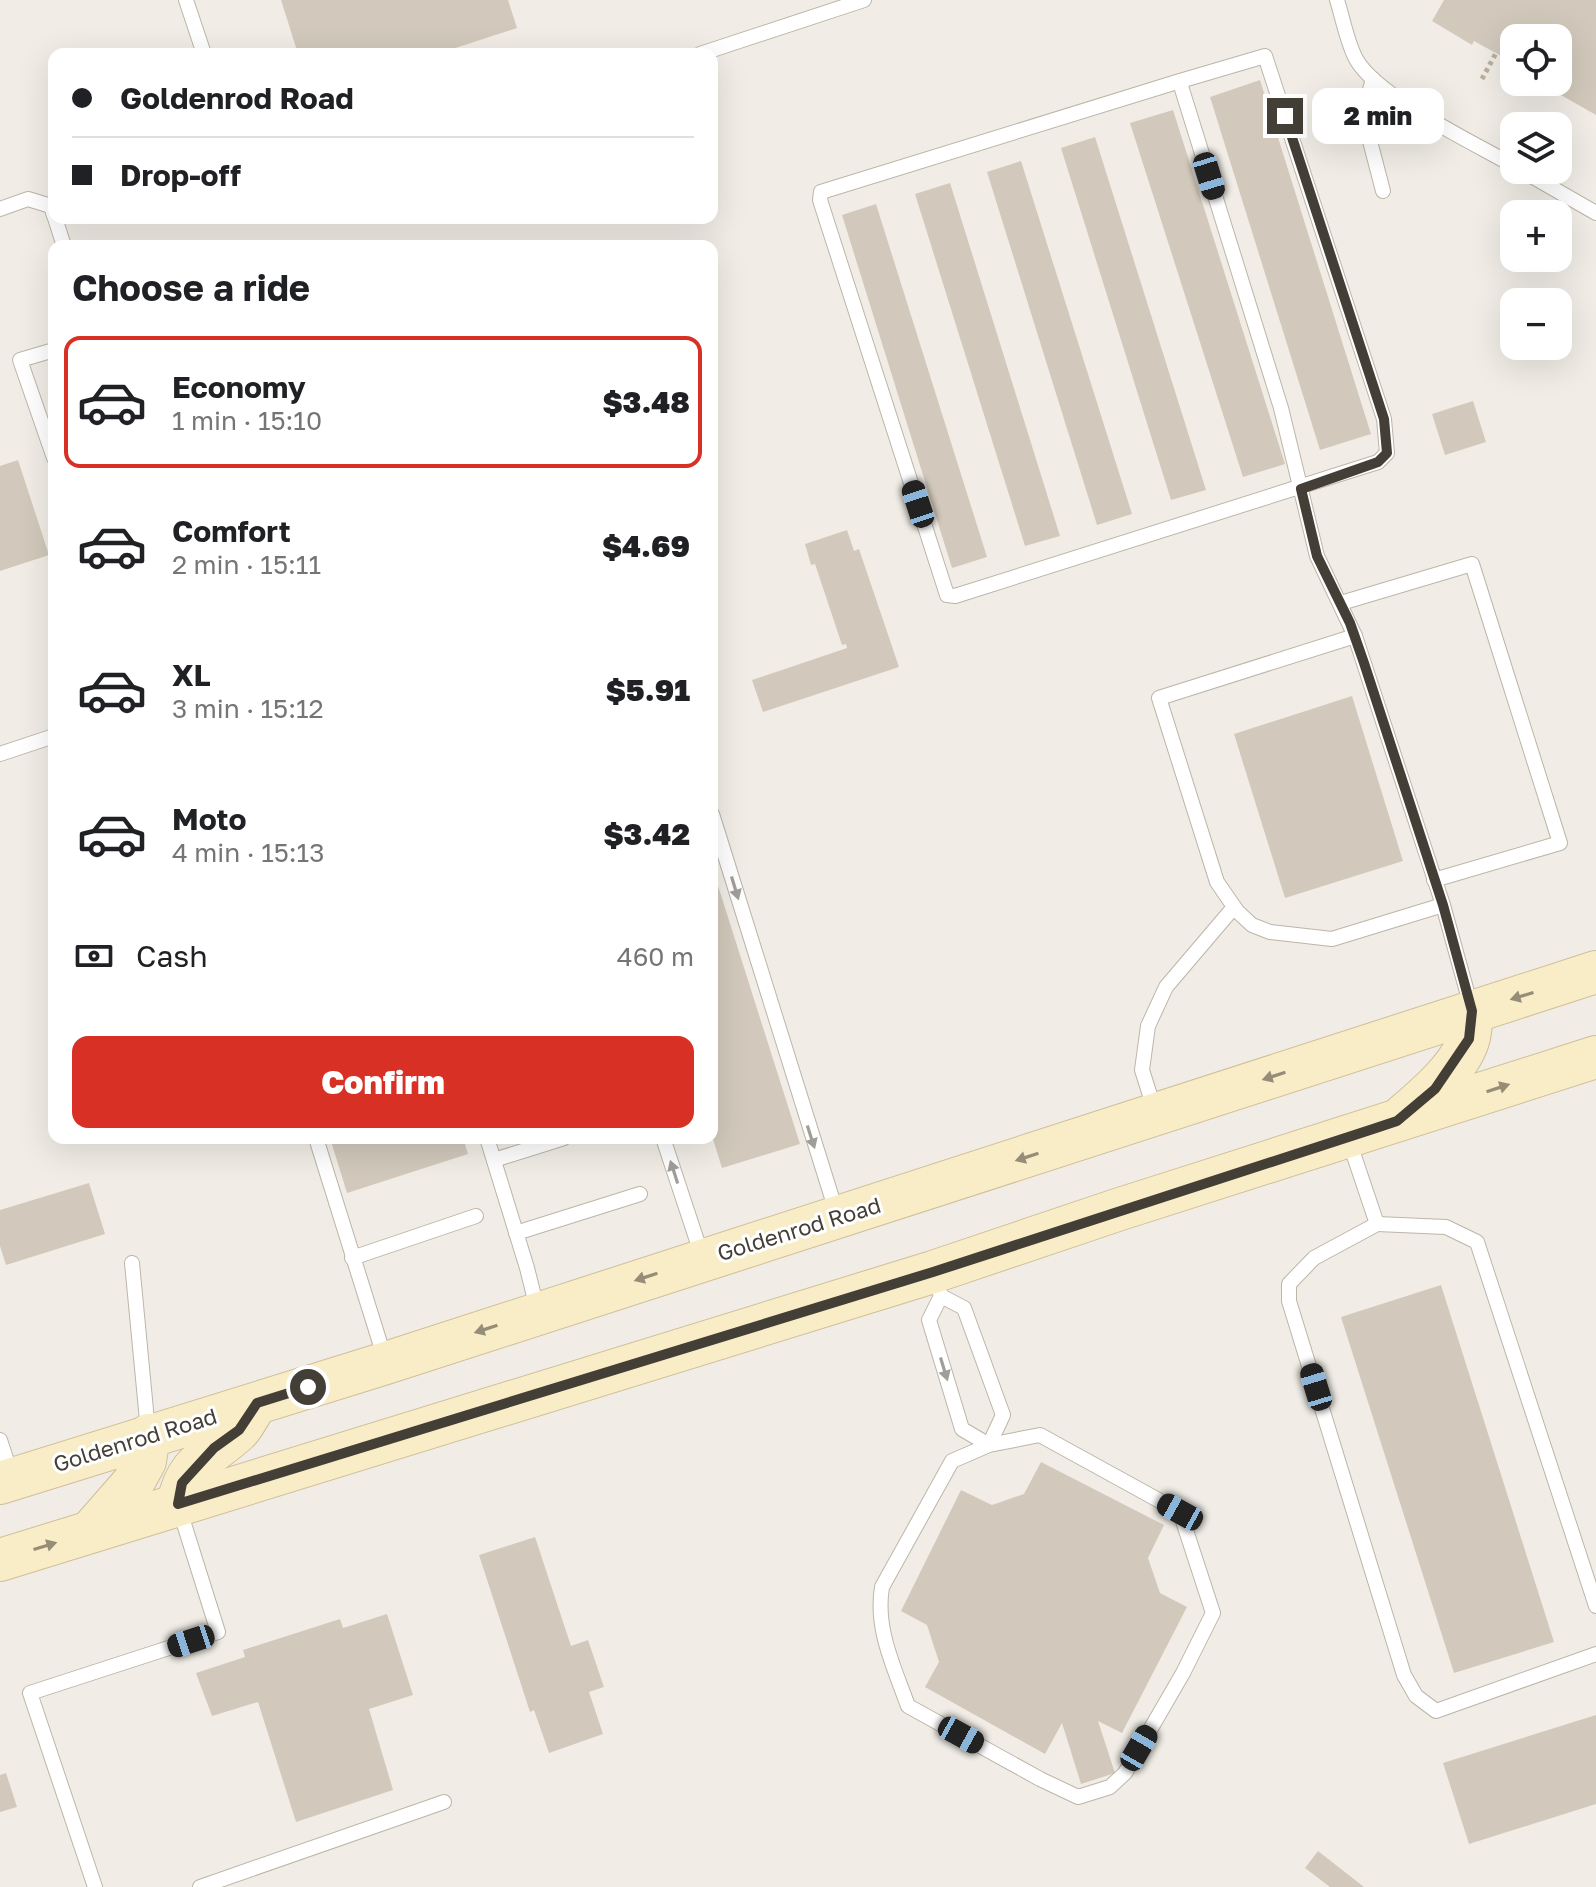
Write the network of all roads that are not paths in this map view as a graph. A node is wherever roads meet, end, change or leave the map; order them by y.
1 (186, 0) edge
2 (864, 0) edge
3 (1337, 0) edge
4 (202, 48) edge
5 (718, 48) edge
6 (1373, 79) junction
7 (1180, 81) junction
8 (1500, 158) edge
9 (1545, 184) edge
10 (1383, 191) dead end
11 (48, 205) edge
12 (0, 209) edge
13 (1596, 213) edge
14 (48, 352) edge
15 (48, 441) edge
16 (1301, 489) junction
17 (1341, 603) junction
18 (1355, 636) junction
19 (48, 738) edge
20 (0, 754) edge
21 (718, 833) edge
22 (1434, 880) junction
23 (1443, 905) junction
24 (1234, 907) junction
25 (1596, 972) edge
26 (1472, 1011) junction
27 (1596, 1057) edge
28 (1157, 1115) junction
29 (1397, 1121) junction
30 (1348, 1137) junction
31 (318, 1144) edge
32 (489, 1144) edge
33 (545, 1144) edge
34 (665, 1144) edge
35 (494, 1160) junction
36 (640, 1194) dead end
37 (476, 1216) dead end
38 (838, 1217) junction
39 (1377, 1224) junction
40 (516, 1233) junction
41 (352, 1258) junction
42 (703, 1259) junction
43 (132, 1263) dead end
44 (937, 1284) junction
45 (538, 1312) junction
46 (386, 1363) junction
47 (257, 1403) junction
48 (149, 1435) junction
49 (989, 1445) junction
50 (4, 1467) edge
51 (178, 1504) junction
52 (91, 1532) junction
53 (0, 1560) edge
54 (1596, 1606) edge
55 (1596, 1654) edge
56 (444, 1802) dead end
57 (95, 1887) edge
58 (200, 1887) edge

1 - 4 lane
2 - 5 lane
3 - 6 lane
6 - 8 lane
6 - 10 lane
7 - 16 lane
7 - 16 lane
7 - 16 lane
9 - 13 lane
11 - 12 lane
14 - 15 lane
16 - 17 lane
17 - 18 lane
17 - 22 lane
18 - 22 lane
18 - 24 lane
19 - 20 lane
21 -> 38 lane
22 - 23 lane
23 - 24 lane
23 - 26 lane
24 - 28 lane
25 -> 26 main road, Goldenrod Road
26 -> 28 main road, Goldenrod Road
26 - 29 main road
29 -> 27 main road
28 -> 38 main road, Goldenrod Road
29 - 30 main road
30 - 39 lane
30 - 44 main road
31 - 41 lane
32 - 35 lane
33 - 35 lane
42 -> 34 lane
35 - 40 lane
36 - 40 lane
37 - 41 lane
38 - 42 main road, Goldenrod Road
39 - 54 lane
39 - 55 lane
40 - 45 lane
41 - 46 lane
42 -> 45 main road, Goldenrod Road
43 - 48 lane
44 -> 49 lane
44 - 49 lane
44 - 51 main road
45 -> 46 main road, Goldenrod Road
46 - 47 main road, Goldenrod Road
47 - 48 main road, Goldenrod Road
47 - 51 main road
48 - 50 main road, Goldenrod Road
48 - 52 main road
49 - 49 lane
51 - 52 main road
51 - 57 lane
53 -> 52 main road
56 - 58 lane

